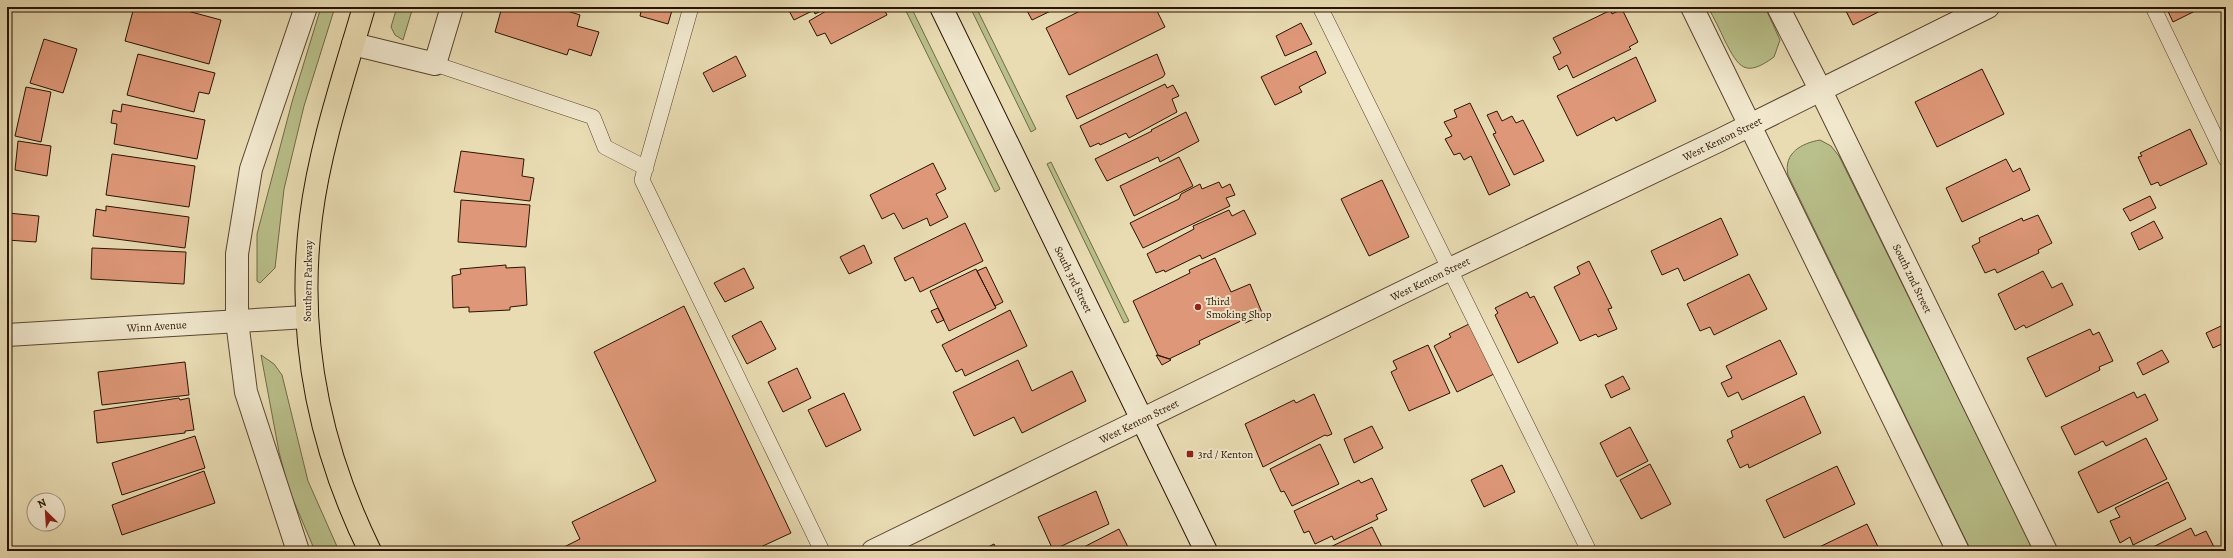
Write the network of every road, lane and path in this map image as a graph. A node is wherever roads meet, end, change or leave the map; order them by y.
1 (306, 7) edge
2 (364, 7) edge
3 (452, 7) edge
4 (691, 7) edge
5 (942, 7) edge
6 (1320, 7) edge
7 (1692, 7) edge
8 (1778, 7) edge
9 (1988, 7) edge
10 (2153, 7) edge
11 (353, 44) junction
12 (435, 64) junction
13 (1820, 90) junction
14 (1750, 124) junction
15 (2226, 158) edge
16 (646, 168) junction
17 (1450, 269) junction
18 (306, 317) junction
19 (237, 322) junction
20 (7, 335) edge
21 (1142, 420) junction
22 (298, 551) edge
23 (370, 551) edge
24 (822, 551) edge
25 (873, 551) edge
26 (1206, 551) edge
27 (1589, 551) edge
28 (1958, 551) edge
29 (2046, 551) edge

1 - 19 street
2 - 11 main road, Southern Parkway
3 - 12 street
4 - 16 lane
5 - 21 street, South 3rd Street
6 - 17 lane
7 - 14 street
8 - 13 street, South 2nd Street
9 - 13 street, West Kenton Street
10 - 15 lane
11 - 12 street
11 - 18 main road, Southern Parkway
12 - 16 lane
13 - 14 street, West Kenton Street
13 - 29 street, South 2nd Street
14 - 17 street, West Kenton Street
14 - 28 street
16 - 24 lane
17 - 21 street, West Kenton Street
17 - 27 lane
18 - 19 street, Winn Avenue
18 - 23 main road, Southern Parkway
19 - 20 street, Winn Avenue
19 - 22 street
21 - 25 street, West Kenton Street
21 - 26 street, South 3rd Street

